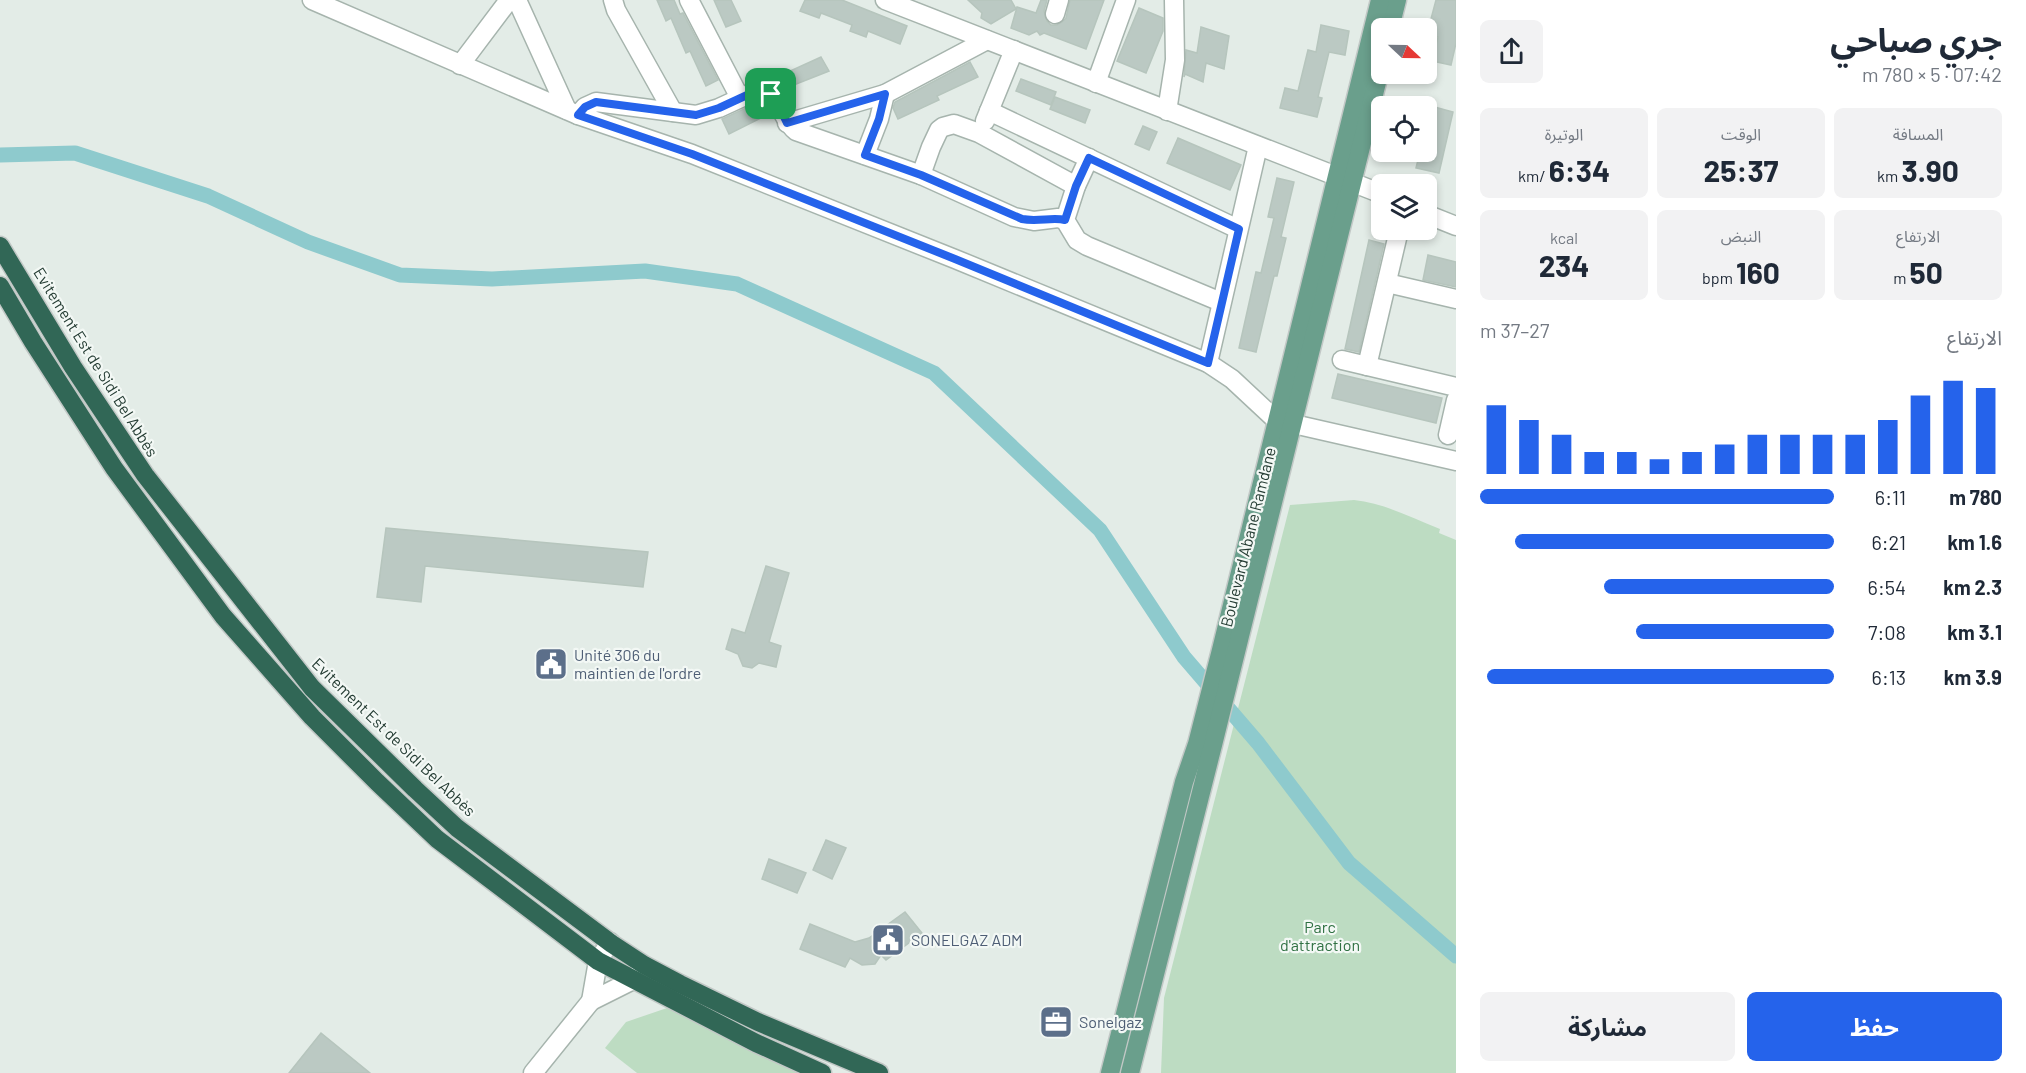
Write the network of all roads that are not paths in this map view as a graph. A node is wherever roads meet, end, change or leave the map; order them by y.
1 (312, 0) edge
2 (613, 0) edge
3 (689, 0) edge
4 (885, 0) edge
5 (1126, 0) edge
6 (1174, 0) edge
7 (1380, 0) edge
8 (1397, 0) edge
9 (509, 1) edge
10 (1392, 18) edge
11 (987, 40) junction
12 (1014, 50) junction
13 (460, 64) junction
14 (1096, 83) junction
15 (1375, 84) edge
16 (885, 94) junction
17 (740, 98) junction
18 (989, 111) junction
19 (1167, 111) junction
20 (674, 112) junction
21 (572, 113) junction
22 (787, 123) junction
23 (979, 133) junction
24 (1258, 146) junction
25 (865, 155) junction
26 (1089, 158) junction
27 (921, 175) junction
28 (1344, 180) junction
29 (1076, 186) junction
30 (1371, 191) edge
31 (1437, 218) edge
32 (1065, 220) junction
33 (1456, 226) edge
34 (1239, 229) junction
35 (1397, 240) edge
36 (0, 246) edge
37 (1387, 283) junction
38 (0, 286) edge
39 (1456, 299) edge
40 (1221, 302) junction
41 (1342, 360) dead end
42 (1208, 363) junction
43 (1367, 366) junction
44 (1456, 387) edge
45 (1456, 400) edge
46 (1284, 421) junction
47 (1448, 435) dead end
48 (1456, 461) edge
49 (1205, 744) junction
50 (610, 942) junction
51 (598, 961) junction
52 (645, 965) junction
53 (633, 980) junction
54 (591, 1001) junction
55 (1130, 1070) edge
56 (533, 1073) edge
57 (822, 1073) edge
58 (879, 1073) edge
59 (1110, 1073) edge

1 - 13 street
2 - 20 street
3 - 17 street
4 - 11 street
5 - 14 street
6 - 19 street
7 - 28 main road, Boulevard Abane Ramdane
8 - 10 main road
9 - 13 street
9 - 21 street
11 - 12 street
11 - 16 street
12 - 14 street
12 - 18 street
13 - 21 street
14 - 19 street
15 - 28 main road, Boulevard Abane Ramdane
16 - 22 street
16 - 25 street
17 - 20 street
17 - 22 street
18 - 23 street
18 - 26 street
19 - 24 street
20 - 21 street
21 - 42 street
22 - 25 street
23 - 27 street
23 - 29 street
24 - 28 street
24 - 34 street
25 - 27 street
26 - 29 street
26 - 34 street
27 - 32 street
28 - 30 street
28 - 46 main road, Boulevard Abane Ramdane
29 - 32 street
31 - 33 street
32 - 40 street
34 - 40 street
35 - 37 street
36 - 50 highway, Evitement Est de Sidi Bel Abbès
37 - 39 street
37 - 43 street
38 - 51 highway
40 - 42 street
41 - 43 street
42 - 46 street
43 - 44 street
45 - 47 street
46 - 48 street
46 - 49 main road, Boulevard Abane Ramdane
49 - 55 main road, Boulevard Abane Ramdane
49 - 59 main road, Boulevard Abane Ramdane
50 - 51 street
50 - 52 highway, Evitement Est de Sidi Bel Abbès
51 - 53 highway
51 - 54 street
52 - 53 street
52 - 58 highway, Evitement Est de Sidi Bel Abbès
53 - 54 street
53 - 57 highway
54 - 56 street

